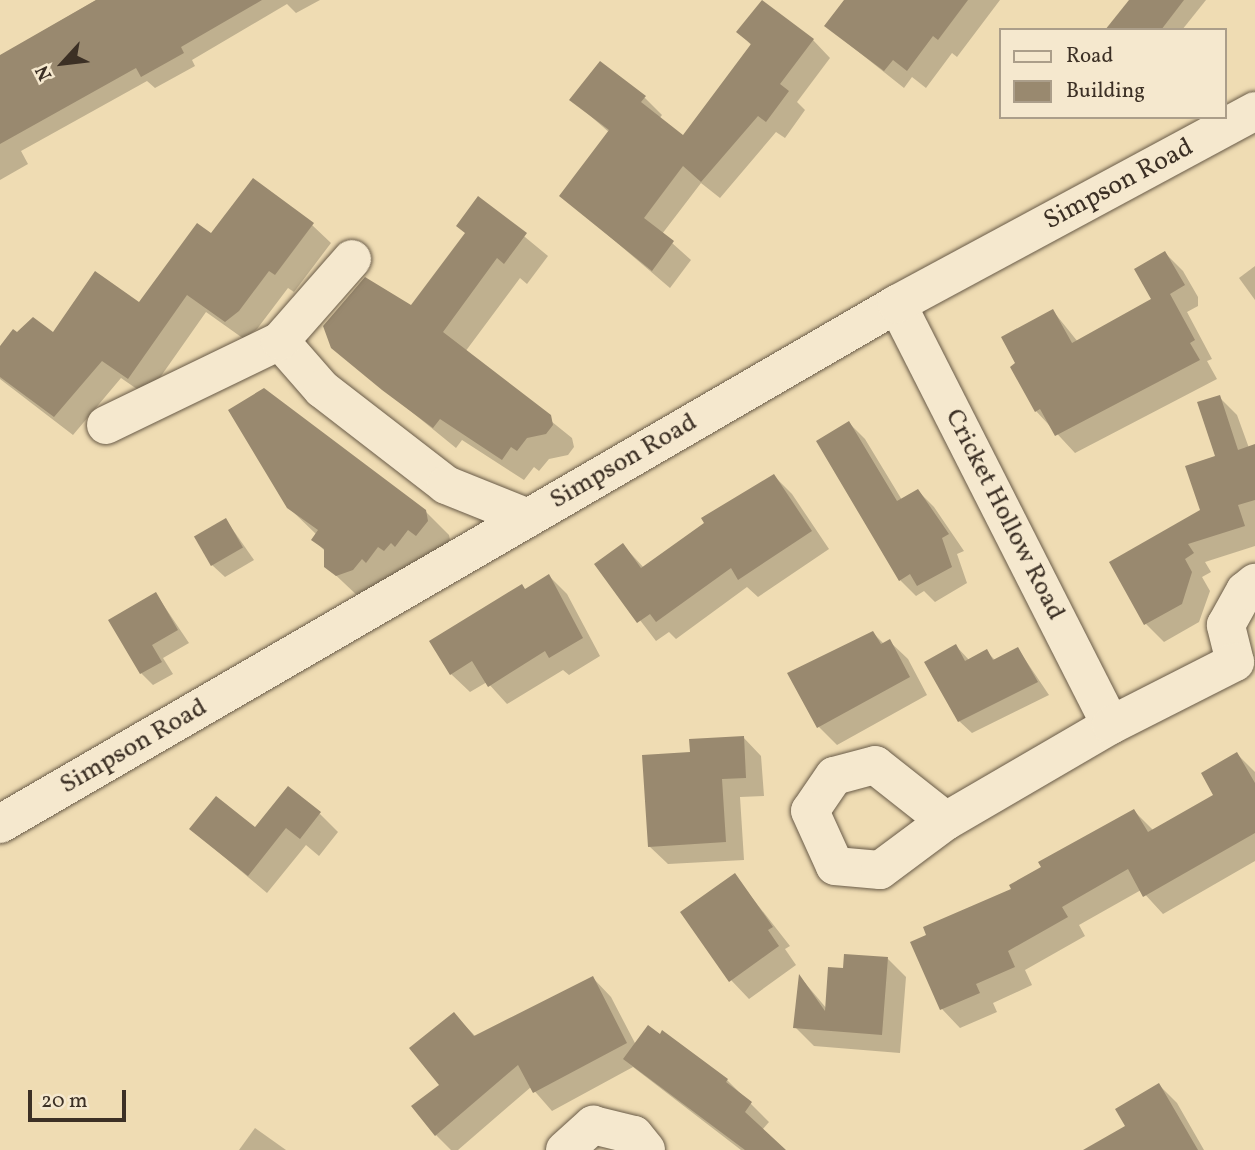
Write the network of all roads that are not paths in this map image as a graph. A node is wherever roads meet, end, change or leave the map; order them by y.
1 (1255, 111) edge
2 (352, 259) dead end
3 (897, 304) junction
4 (280, 341) junction
5 (106, 425) dead end
6 (527, 518) junction
7 (1255, 583) edge
8 (1245, 667) edge
9 (1111, 725) junction
10 (946, 821) dead end
11 (0, 824) edge
12 (565, 1150) edge
13 (646, 1150) edge

1 - 3 street, Simpson Road
2 - 4 street
3 - 6 street, Simpson Road
3 - 9 street, Cricket Hollow Road
4 - 5 street
4 - 6 street
6 - 11 street, Simpson Road
7 - 8 street
8 - 9 street
9 - 10 street
12 - 13 street

